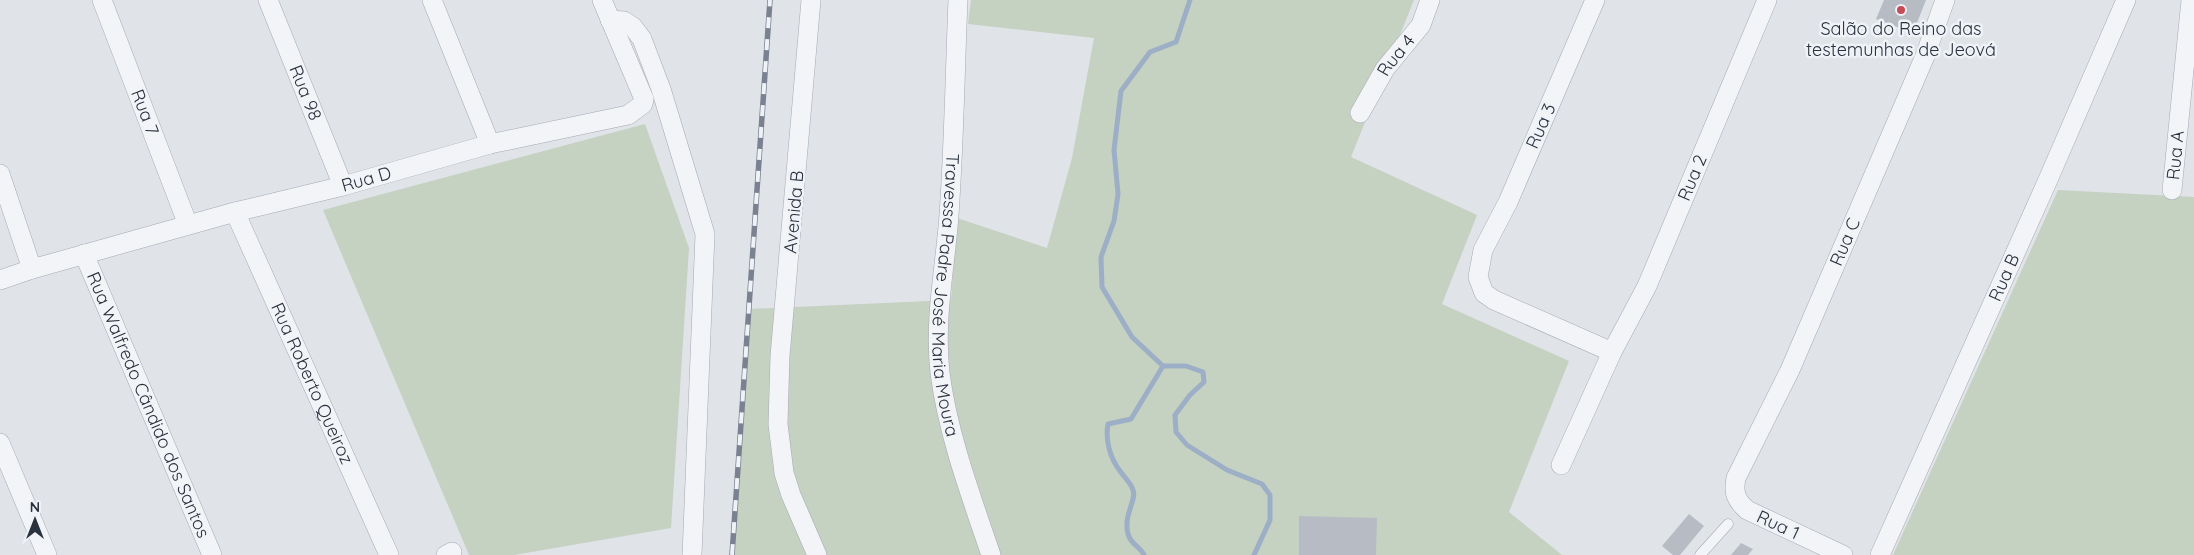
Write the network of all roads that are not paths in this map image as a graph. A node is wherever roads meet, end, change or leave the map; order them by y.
1 (102, 0) edge
2 (268, 0) edge
3 (432, 0) edge
4 (602, 0) edge
5 (811, 0) edge
6 (958, 0) edge
7 (1430, 0) edge
8 (1595, 0) edge
9 (1767, 0) edge
10 (1945, 0) edge
11 (2126, 0) edge
12 (2191, 0) edge
13 (610, 20) junction
14 (1360, 113) dead end
15 (490, 144) junction
16 (0, 174) edge
17 (343, 186) junction
18 (2172, 190) dead end
19 (235, 212) junction
20 (188, 225) junction
21 (84, 254) junction
22 (32, 269) junction
23 (0, 280) edge
24 (1612, 352) junction
25 (0, 443) edge
26 (1561, 465) dead end
27 (1736, 478) joint
28 (1728, 524) dead end
29 (1822, 551) edge
30 (1881, 554) edge
31 (47, 555) edge
32 (212, 555) edge
33 (389, 555) edge
34 (692, 555) edge
35 (817, 555) edge
36 (990, 555) edge
37 (1700, 555) edge
38 (1843, 555) edge

1 - 20 street, Rua 7
2 - 17 street, Rua 98
3 - 15 street
4 - 13 street
5 - 35 street, Avenida B
6 - 36 street, Travessa Padre José Maria Moura
7 - 14 street, Rua 4
8 - 24 street, Rua 3
9 - 24 street, Rua 2
10 - 27 street, Rua C
11 - 30 street, Rua B
12 - 18 street, Rua A
13 - 15 street, Rua D
13 - 34 street
15 - 17 street, Rua D
16 - 22 street
17 - 19 street, Rua D
19 - 20 street, Rua D
19 - 33 street, Rua Roberto Queiroz
20 - 21 street, Rua D
21 - 22 street, Rua D
21 - 32 street, Rua Walfredo Cândido dos Santos
22 - 23 street, Rua D
24 - 26 street, Rua 2
25 - 31 street
27 - 29 street, Rua 1
28 - 37 lane
29 - 38 street, Rua 1

